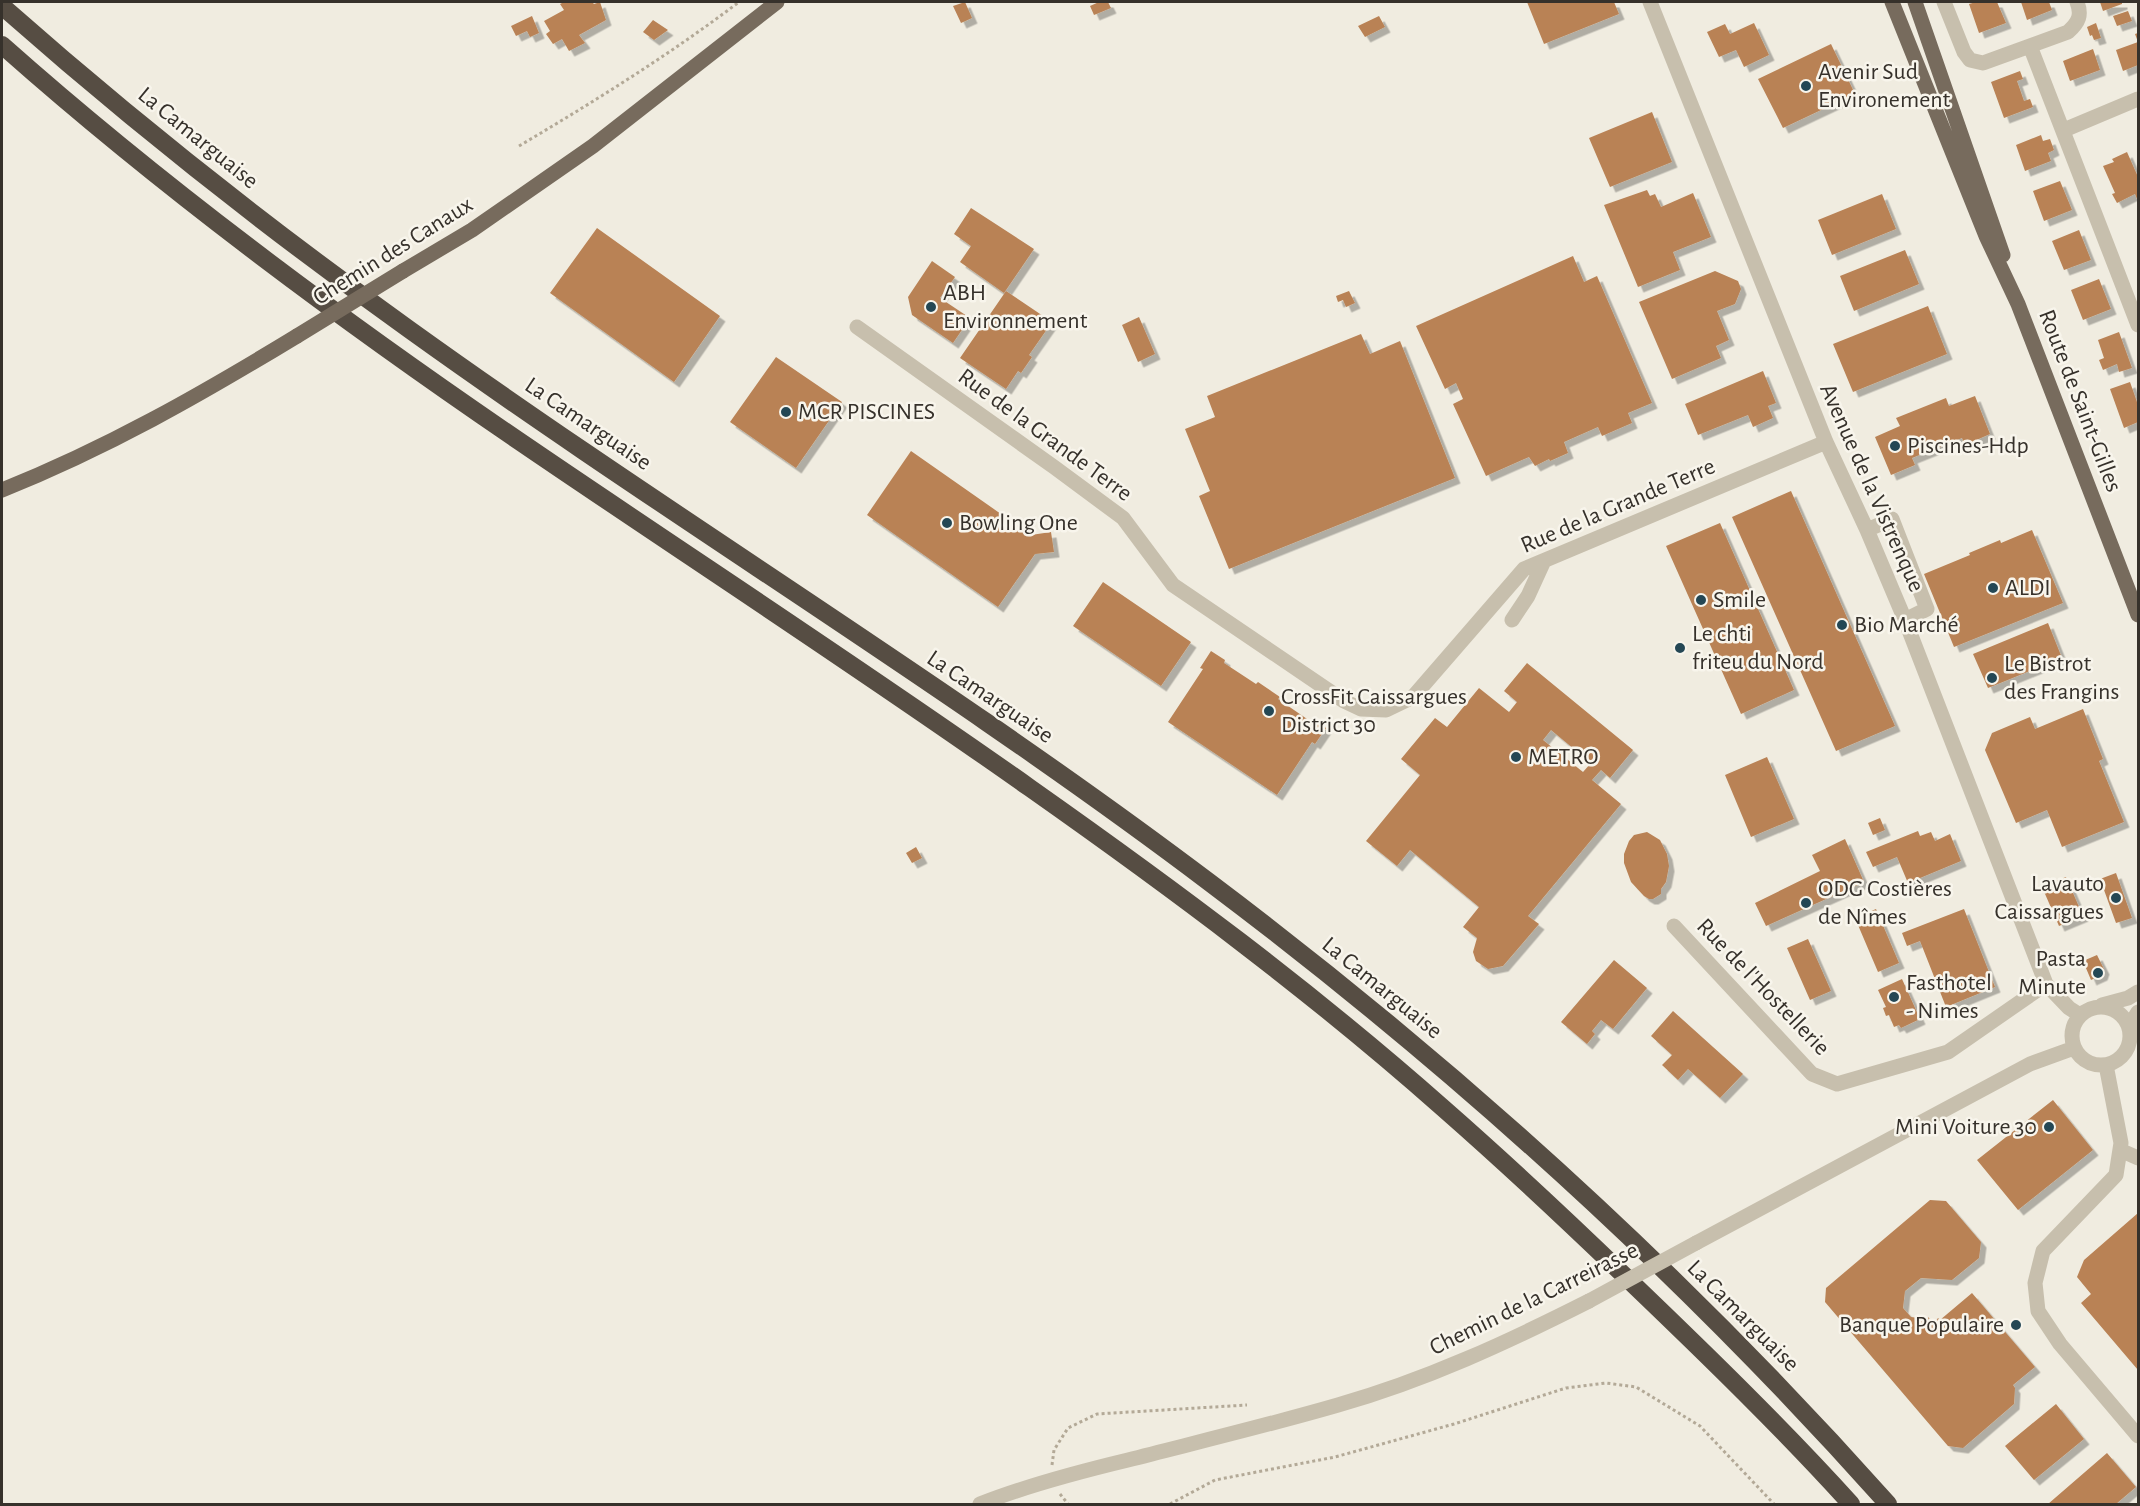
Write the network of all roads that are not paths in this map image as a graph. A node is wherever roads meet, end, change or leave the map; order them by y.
1 (777, 2) edge
2 (1650, 2) edge
3 (1892, 2) edge
4 (1915, 2) edge
5 (1944, 2) edge
6 (2077, 2) edge
7 (2, 6) edge
8 (2, 45) edge
9 (2030, 46) junction
10 (2139, 99) edge
11 (2064, 130) junction
12 (2018, 304) junction
13 (2139, 325) edge
14 (857, 327) dead end
15 (1826, 442) junction
16 (2, 490) edge
17 (1867, 530) junction
18 (1544, 561) junction
19 (2139, 615) edge
20 (1512, 620) dead end
21 (1905, 620) junction
22 (1674, 926) dead end
23 (2046, 984) junction
24 (2139, 992) edge
25 (2096, 1007) junction
26 (2139, 1012) edge
27 (2080, 1015) junction
28 (2130, 1041) junction
29 (2074, 1048) junction
30 (2106, 1065) junction
31 (2133, 1154) edge
32 (2139, 1436) edge
33 (980, 1504) edge
34 (1851, 1504) edge
35 (1888, 1504) edge

1 - 16 main road, Chemin des Canaux, bridge
2 - 15 street, Avenue de la Vistrenque
3 - 12 main road, Route de Saint-Gilles
4 - 12 main road, Route de Saint-Gilles
5 - 9 street
6 - 9 street
7 - 35 highway, La Camarguaise
8 - 34 highway
9 - 11 street
10 - 11 street
11 - 13 street
12 - 19 main road, Route de Saint-Gilles
14 - 18 street, Rue de la Grande Terre
15 - 17 street, Avenue de la Vistrenque
15 - 18 street, Rue de la Grande Terre
17 - 21 street, Avenue de la Vistrenque
17 - 21 street
18 - 20 street
21 - 23 street, Avenue de la Vistrenque
22 - 23 street, Rue de l'Hostellerie
23 - 27 street, Avenue de la Vistrenque
24 - 25 street
25 - 27 street
25 - 28 street
26 - 28 street
27 - 29 street
28 - 30 street
29 - 30 street
29 - 33 street, Chemin de la Carreirasse, bridge
30 - 31 street
31 - 32 street

